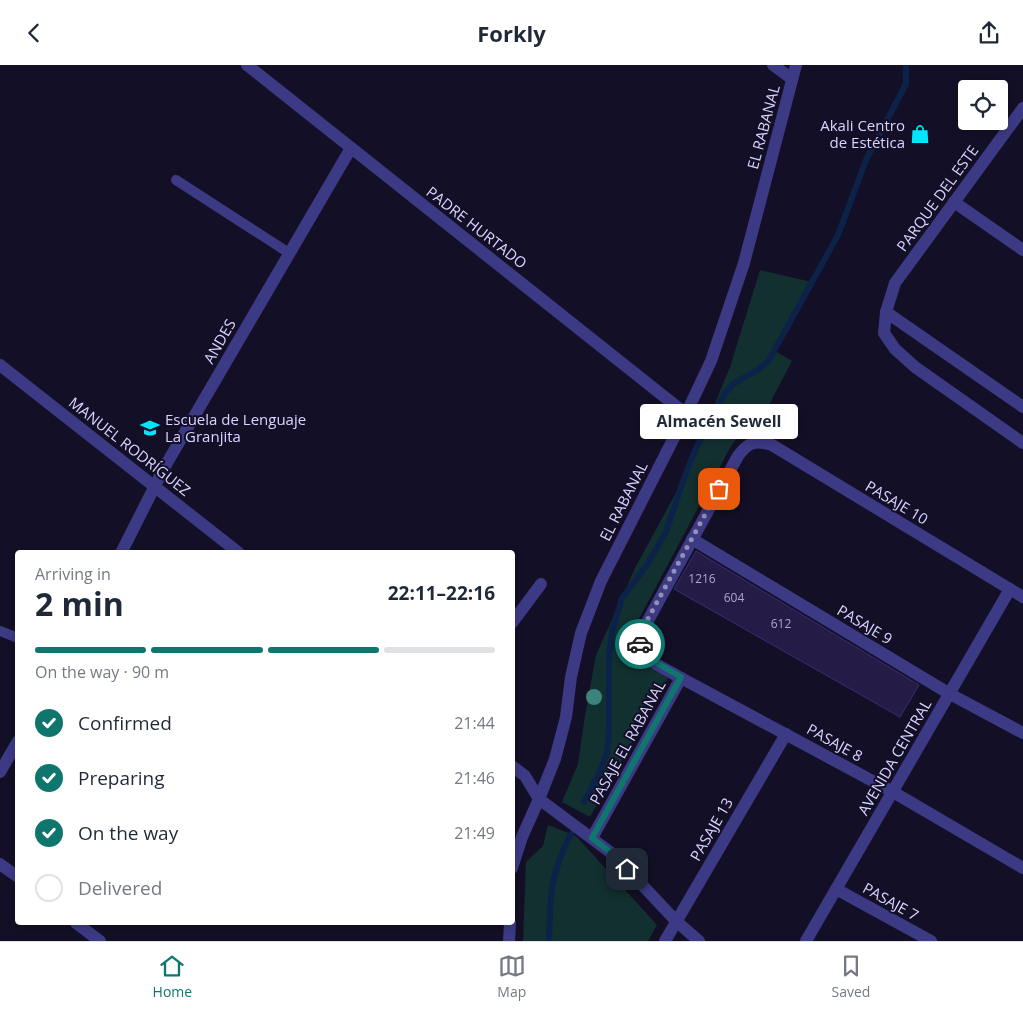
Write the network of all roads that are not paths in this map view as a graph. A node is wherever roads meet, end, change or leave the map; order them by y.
1 (247, 65) edge
2 (773, 65) edge
3 (796, 65) edge
4 (792, 79) junction
5 (1023, 108) edge
6 (351, 148) junction
7 (176, 180) dead end
8 (954, 202) junction
9 (1023, 250) edge
10 (289, 253) junction
11 (886, 312) junction
12 (0, 365) edge
13 (1023, 407) edge
14 (686, 414) junction
15 (752, 442) joint
16 (1023, 443) edge
17 (155, 487) junction
18 (692, 539) junction
19 (123, 550) edge
20 (235, 550) edge
21 (541, 584) dead end
22 (1010, 589) junction
23 (1023, 597) edge
24 (515, 619) edge
25 (0, 631) edge
26 (15, 637) edge
27 (681, 677) junction
28 (950, 694) junction
29 (786, 733) junction
30 (1023, 733) edge
31 (15, 746) edge
32 (515, 768) edge
33 (0, 772) edge
34 (893, 792) junction
35 (539, 799) junction
36 (592, 838) junction
37 (515, 859) edge
38 (0, 864) edge
39 (1023, 868) edge
40 (15, 875) edge
41 (836, 889) junction
42 (676, 921) junction
43 (79, 925) edge
44 (510, 925) edge
45 (100, 941) edge
46 (509, 941) edge
47 (665, 941) edge
48 (699, 941) edge
49 (806, 941) edge
50 (931, 941) edge

1 - 6 street, PADRE HURTADO
2 - 4 street
3 - 4 street, EL RABANAL
4 - 14 street, EL RABANAL
5 - 8 street, PARQUE DEL ESTE
6 - 10 street, ANDES
6 - 14 street, PADRE HURTADO
7 - 10 lane
8 - 9 street
8 - 11 street, PARQUE DEL ESTE
10 - 17 street, ANDES
11 - 13 street
11 - 16 street, PARQUE DEL ESTE
12 - 17 street, MANUEL RODRÍGUEZ
14 - 35 street, EL RABANAL
15 - 18 street, PASAJE EL RABANAL
15 - 22 street, PASAJE 10
17 - 19 street, ANDES
17 - 20 street, MANUEL RODRÍGUEZ
18 - 27 street, PASAJE EL RABANAL
18 - 28 street, PASAJE 9
21 - 24 street
22 - 23 street, PASAJE 10
22 - 28 street, AVENIDA CENTRAL
25 - 26 lane
27 - 29 street, PASAJE 8
27 - 36 street, PASAJE EL RABANAL
28 - 30 street, PASAJE 9
28 - 34 street, AVENIDA CENTRAL
29 - 34 street, PASAJE 8
29 - 42 street, PASAJE 13
31 - 33 street
32 - 35 street
34 - 39 street, PASAJE 8
34 - 41 street, AVENIDA CENTRAL
35 - 36 street
35 - 37 street, EL RABANAL
36 - 42 street
38 - 40 street
41 - 49 street, AVENIDA CENTRAL
41 - 50 street, PASAJE 7
42 - 47 street, PASAJE 13
42 - 48 street
43 - 45 street
44 - 46 street

